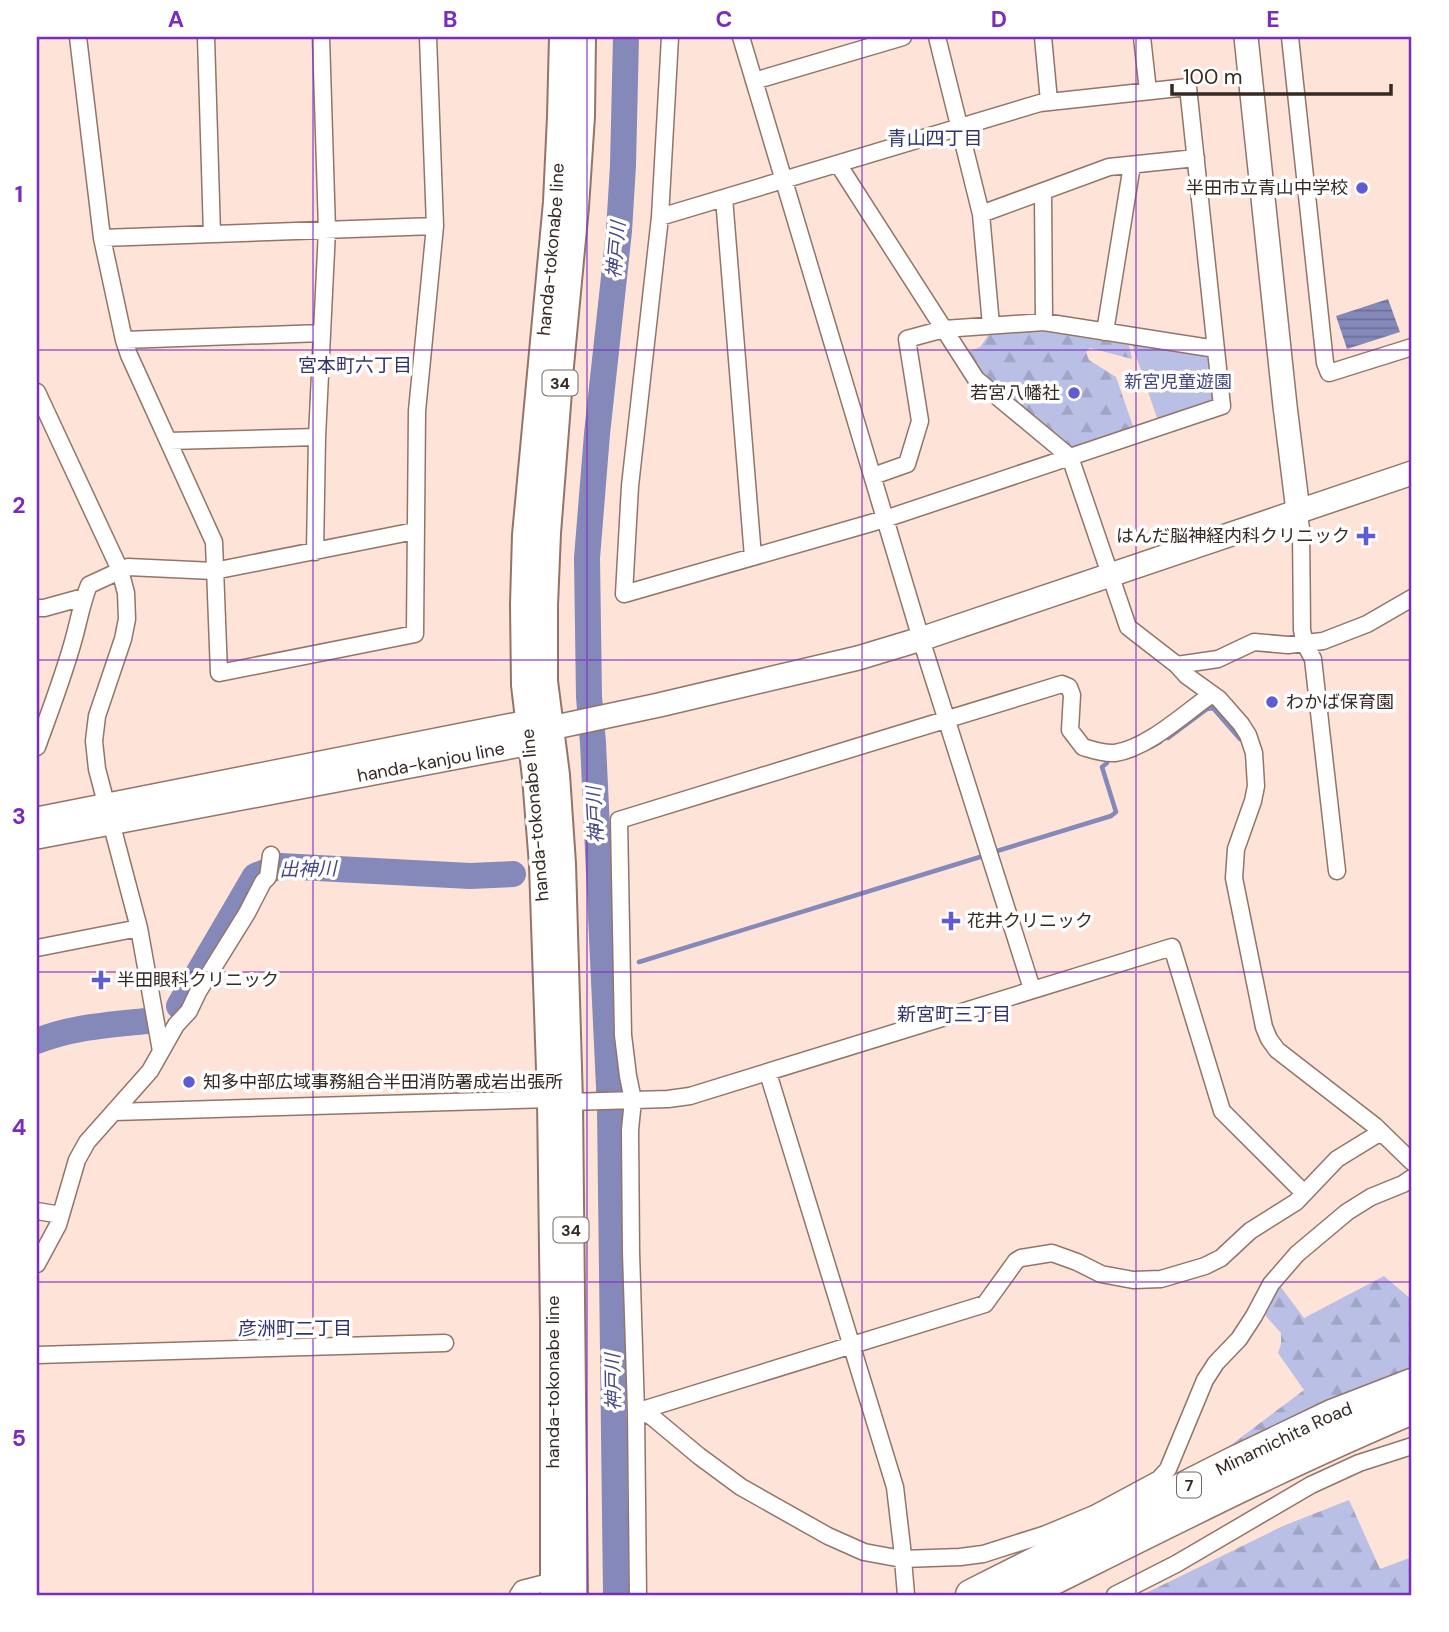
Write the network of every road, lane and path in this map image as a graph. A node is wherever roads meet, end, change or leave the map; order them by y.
1 (78, 37) edge
2 (206, 37) edge
3 (321, 37) edge
4 (428, 37) edge
5 (562, 37) edge
6 (583, 37) edge
7 (670, 37) edge
8 (741, 37) edge
9 (903, 37) edge
10 (937, 37) edge
11 (1043, 37) edge
12 (1142, 37) edge
13 (1246, 37) edge
14 (1290, 37) edge
15 (754, 81) junction
16 (1148, 91) junction
17 (1049, 102) junction
18 (960, 127) junction
19 (1196, 158) junction
20 (838, 164) junction
21 (1132, 165) junction
22 (784, 180) junction
23 (1043, 192) junction
24 (724, 198) junction
25 (981, 214) junction
26 (660, 217) junction
27 (435, 226) junction
28 (327, 230) junction
29 (212, 234) junction
30 (102, 238) junction
31 (1044, 322) junction
32 (991, 325) junction
33 (944, 330) junction
34 (1105, 332) junction
35 (322, 333) junction
36 (124, 340) junction
37 (1412, 347) edge
38 (1216, 349) junction
39 (37, 392) edge
40 (42, 417) edge
41 (317, 436) junction
42 (168, 441) junction
43 (1070, 457) junction
44 (1412, 472) edge
45 (873, 476) junction
46 (1298, 511) junction
47 (885, 519) junction
48 (415, 531) junction
49 (316, 552) junction
50 (753, 557) junction
51 (120, 570) junction
52 (214, 571) junction
53 (1110, 574) junction
54 (84, 597) junction
55 (1412, 598) edge
56 (37, 608) edge
57 (921, 639) junction
58 (1305, 644) junction
59 (1177, 665) junction
60 (1212, 694) junction
61 (948, 719) junction
62 (536, 731) junction
63 (37, 747) edge
64 (109, 814) junction
65 (37, 819) edge
66 (37, 836) edge
67 (271, 855) dead end
68 (1337, 871) dead end
69 (139, 928) junction
70 (37, 948) edge
71 (1032, 989) junction
72 (161, 1051) junction
73 (768, 1073) junction
74 (629, 1100) junction
75 (569, 1101) junction
76 (114, 1112) junction
77 (1383, 1134) junction
78 (1412, 1162) edge
79 (1412, 1178) edge
80 (1304, 1193) junction
81 (37, 1211) edge
82 (61, 1215) junction
83 (38, 1259) edge
84 (445, 1343) dead end
85 (851, 1344) junction
86 (37, 1355) edge
87 (1412, 1384) edge
88 (1412, 1409) edge
89 (636, 1411) junction
90 (1412, 1446) edge
91 (902, 1559) junction
92 (553, 1588) edge
93 (903, 1594) edge
94 (518, 1595) edge
95 (575, 1595) edge
96 (638, 1595) edge
97 (971, 1595) edge
98 (1023, 1595) edge
99 (1115, 1595) edge

1 - 30 street
2 - 29 street
3 - 28 street
4 - 27 street
5 - 62 main road, handa-tokonabe line / 34
6 - 62 main road, handa-tokonabe line / 34
7 - 26 street
8 - 15 street
9 - 15 street
10 - 18 street
11 - 17 street
12 - 16 street
13 - 46 street
14 - 37 street
15 - 22 street
16 - 17 street
16 - 19 street
17 - 18 street
18 - 20 street
18 - 25 street
19 - 21 street
19 - 38 street
20 - 22 street
20 - 33 street
21 - 23 street
21 - 34 street
22 - 24 street
22 - 45 street
23 - 25 street
23 - 31 street
24 - 26 street
24 - 50 street
25 - 32 street
26 - 50 street
27 - 28 street
27 - 48 street
28 - 29 street
28 - 35 street
29 - 30 street
30 - 36 street
31 - 32 street
31 - 34 street
32 - 33 street
33 - 43 street
33 - 45 street
34 - 38 street
35 - 36 street
35 - 41 street
36 - 42 street
38 - 43 street
39 - 40 street
40 - 51 street
41 - 42 street
41 - 49 street
42 - 52 street
43 - 47 street
43 - 53 street
44 - 46 street, handa-kanjou line
45 - 47 street
46 - 53 street, handa-kanjou line
46 - 58 street
47 - 50 street
47 - 57 street
48 - 49 street
48 - 52 street
49 - 52 street
51 - 52 street
51 - 54 street
51 - 64 street
53 - 57 street, handa-kanjou line
53 - 59 street
54 - 56 street
54 - 63 street
55 - 58 street
57 - 61 street
57 - 62 street, handa-kanjou line
58 - 59 street
58 - 68 street
59 - 60 street
60 - 61 street
60 - 77 street
61 - 71 street
61 - 74 street
62 - 64 street, handa-kanjou line
62 - 75 main road, handa-tokonabe line / 34
64 - 65 street, handa-kanjou line
64 - 66 street, handa-kanjou line
64 - 69 street
67 - 72 street
69 - 70 street
69 - 72 street
71 - 73 street
71 - 80 street
72 - 76 street
73 - 74 street
73 - 85 street
74 - 75 street
74 - 89 street
75 - 76 street
75 - 92 main road, handa-tokonabe line / 34
75 - 95 main road, handa-tokonabe line / 34
76 - 82 street
77 - 78 street
77 - 80 street
79 - 91 street
80 - 85 street
81 - 82 street
82 - 83 street
84 - 86 street
85 - 89 street
85 - 91 street
87 - 97 highway, Minamichita Road / 7
88 - 98 highway, Minamichita Road / 7
89 - 91 street
89 - 96 street
90 - 99 street
91 - 93 street
92 - 94 street

